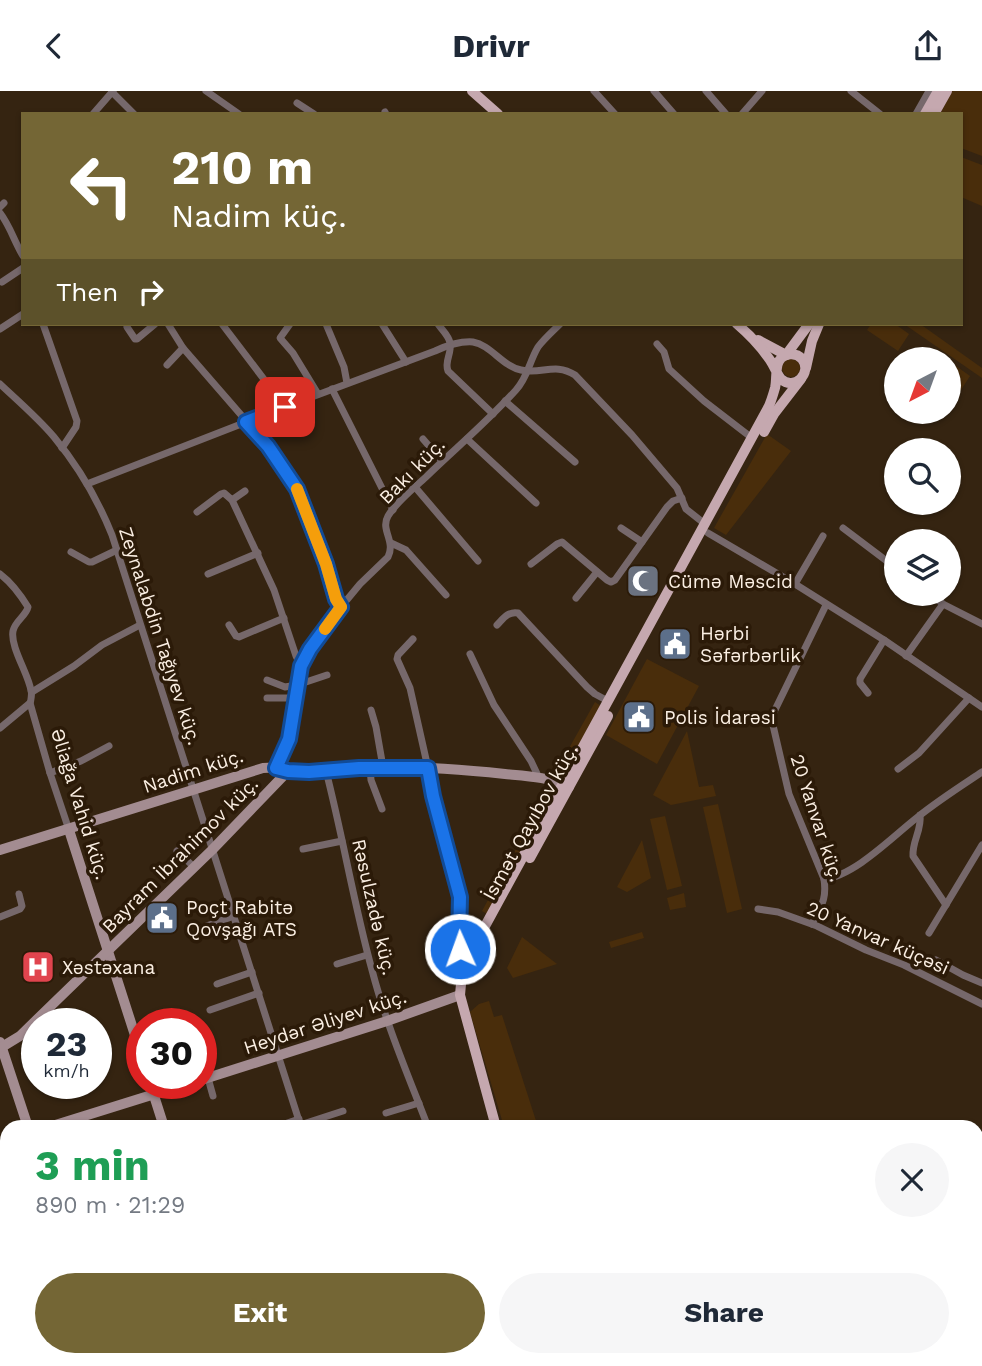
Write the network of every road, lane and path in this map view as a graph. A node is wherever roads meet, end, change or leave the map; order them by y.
1 (112, 91) edge
2 (206, 91) edge
3 (594, 91) edge
4 (654, 91) edge
5 (706, 91) edge
6 (762, 91) edge
7 (852, 91) edge
8 (929, 91) edge
9 (939, 91) edge
10 (947, 91) edge
11 (479, 94) edge
12 (297, 103) dead end
13 (95, 112) edge
14 (132, 112) edge
15 (236, 112) edge
16 (311, 112) edge
17 (490, 112) edge
18 (613, 112) edge
19 (672, 112) edge
20 (724, 112) edge
21 (744, 112) edge
22 (878, 112) edge
23 (917, 112) edge
24 (926, 112) edge
25 (935, 112) edge
26 (0, 213) edge
27 (21, 253) edge
28 (21, 269) edge
29 (2, 282) dead end
30 (21, 315) edge
31 (44, 326) edge
32 (153, 326) edge
33 (169, 326) edge
34 (224, 326) edge
35 (289, 326) edge
36 (327, 326) edge
37 (383, 326) edge
38 (440, 326) edge
39 (558, 326) edge
40 (808, 326) edge
41 (818, 326) edge
42 (127, 327) dead end
43 (742, 328) edge
44 (0, 329) edge
45 (657, 344) dead end
46 (451, 345) junction
47 (183, 348) junction
48 (786, 355) junction
49 (406, 362) junction
50 (167, 365) dead end
51 (528, 371) junction
52 (777, 373) junction
53 (804, 375) junction
54 (0, 383) edge
55 (347, 383) junction
56 (332, 389) junction
57 (318, 394) junction
58 (505, 401) junction
59 (285, 407) junction
60 (492, 414) junction
61 (246, 422) junction
62 (752, 438) junction
63 (423, 439) dead end
64 (467, 439) junction
65 (62, 448) junction
66 (442, 461) junction
67 (575, 462) dead end
68 (87, 484) junction
69 (415, 487) junction
70 (245, 491) dead end
71 (682, 498) junction
72 (232, 500) junction
73 (536, 503) dead end
74 (393, 510) junction
75 (197, 512) dead end
76 (621, 527) dead end
77 (844, 528) dead end
78 (707, 529) junction
79 (823, 536) dead end
80 (391, 543) junction
81 (642, 543) junction
82 (117, 550) junction
83 (71, 552) dead end
84 (258, 553) junction
85 (884, 559) edge
86 (478, 561) dead end
87 (531, 564) dead end
88 (597, 572) junction
89 (0, 574) edge
90 (208, 574) dead end
91 (795, 584) junction
92 (446, 595) dead end
93 (576, 598) dead end
94 (826, 605) junction
95 (942, 606) edge
96 (947, 606) edge
97 (341, 607) junction
98 (284, 618) junction
99 (982, 624) edge
100 (140, 625) junction
101 (229, 625) dead end
102 (497, 625) dead end
103 (413, 639) dead end
104 (884, 641) junction
105 (470, 654) dead end
106 (906, 656) junction
107 (301, 666) junction
108 (327, 675) dead end
109 (267, 680) dead end
110 (297, 685) junction
111 (32, 692) junction
112 (868, 693) dead end
113 (267, 698) dead end
114 (296, 698) junction
115 (969, 698) junction
116 (608, 701) junction
117 (30, 703) junction
118 (982, 707) edge
119 (371, 710) dead end
120 (0, 729) edge
121 (109, 746) dead end
122 (370, 767) junction
123 (383, 767) junction
124 (276, 768) junction
125 (428, 768) junction
126 (898, 769) dead end
127 (288, 771) junction
128 (326, 771) junction
129 (982, 772) edge
130 (50, 773) junction
131 (539, 778) junction
132 (566, 785) junction
133 (193, 790) junction
134 (382, 809) dead end
135 (920, 815) junction
136 (69, 829) junction
137 (342, 841) junction
138 (982, 845) edge
139 (303, 849) dead end
140 (0, 850) edge
141 (212, 850) junction
142 (177, 851) dead end
143 (194, 867) junction
144 (824, 879) junction
145 (19, 894) dead end
146 (946, 905) junction
147 (758, 909) dead end
148 (234, 916) junction
149 (0, 918) edge
150 (812, 924) junction
151 (201, 928) dead end
152 (929, 933) dead end
153 (108, 951) junction
154 (368, 955) junction
155 (936, 960) dead end
156 (466, 961) junction
157 (337, 964) dead end
158 (252, 972) junction
159 (969, 978) junction
160 (462, 980) junction
161 (982, 983) edge
162 (218, 984) dead end
163 (259, 993) junction
164 (962, 993) junction
165 (460, 995) junction
166 (982, 1004) edge
167 (126, 1008) edge
168 (216, 1008) edge
169 (387, 1021) junction
170 (1, 1044) edge
171 (279, 1056) junction
172 (217, 1075) edge
173 (138, 1099) edge
174 (156, 1099) edge
175 (419, 1103) junction
176 (343, 1111) dead end
177 (386, 1113) dead end
178 (26, 1120) edge
179 (71, 1120) edge
180 (162, 1120) edge
181 (299, 1120) edge
182 (313, 1120) edge
183 (425, 1120) edge
184 (494, 1120) edge

1 - 13 street
1 - 14 street
2 - 15 street
3 - 18 street
4 - 19 street
5 - 20 street
6 - 21 street
7 - 22 street
8 - 23 street
9 - 24 main road
10 - 25 main road
11 - 17 main road
12 - 16 street
26 - 27 street
28 - 29 street
30 - 44 street
31 - 65 street
32 - 42 street
33 - 47 street
34 - 59 street
35 - 57 street
36 - 55 street
37 - 49 street
38 - 46 street
39 - 51 street, Bakı küç.
40 - 48 main road
41 - 53 main road, İsmət Qayıbov küç.
43 - 48 main road
43 - 52 main road
45 - 62 street
46 - 49 street
46 - 51 street
46 - 60 street
47 - 50 street
47 - 61 street
48 - 52 main road
48 - 53 main road
49 - 55 street
51 - 58 street, Bakı küç.
51 - 71 street
52 - 53 main road
52 - 62 main road, İsmət Qayıbov küç.
53 - 78 main road, İsmət Qayıbov küç.
54 - 65 street, Zeynalabdin Tağıyev küç.
55 - 56 street
56 - 57 street
56 - 74 street
57 - 59 street
58 - 60 street, Bakı küç.
58 - 67 street
59 - 61 street
60 - 64 street, Bakı küç.
61 - 68 street
61 - 97 street
62 - 78 main road, İsmət Qayıbov küç.
63 - 66 street
64 - 66 street, Bakı küç.
64 - 73 street
65 - 68 street, Zeynalabdin Tağıyev küç.
66 - 69 street, Bakı küç.
68 - 82 street, Zeynalabdin Tağıyev küç.
69 - 74 street, Bakı küç.
69 - 86 street
70 - 72 street
71 - 78 street
71 - 81 street
72 - 75 street
72 - 84 street
74 - 80 street, Bakı küç.
76 - 81 street
77 - 85 street
78 - 91 street
78 - 116 main road, İsmət Qayıbov küç.
78 - 132 main road, İsmət Qayıbov küç.
79 - 91 street
80 - 92 street
80 - 97 street, Bakı küç.
81 - 88 street
82 - 83 street
82 - 100 street, Zeynalabdin Tağıyev küç.
84 - 90 street
84 - 98 street
87 - 88 street
88 - 93 street
89 - 111 street
91 - 94 street
94 - 104 street
94 - 144 street, 20 Yanvar küç.
95 - 106 street
96 - 99 street
97 - 107 street, Bakı küç.
98 - 101 street
98 - 107 street
100 - 111 street
100 - 133 street, Zeynalabdin Tağıyev küç.
102 - 116 street
103 - 125 street
104 - 106 street
104 - 112 street
105 - 131 street
106 - 115 street
107 - 110 street, Bakı küç.
108 - 110 street
109 - 110 street
110 - 114 street, Bakı küç.
111 - 117 street, Əliağa Vahid küç.
113 - 114 street
114 - 124 street, Bakı küç.
115 - 118 street
115 - 126 street
116 - 132 main road, İsmət Qayıbov küç.
117 - 120 street
117 - 130 street, Əliağa Vahid küç.
119 - 123 street
121 - 130 street
122 - 123 main road, Nadim küç.
122 - 128 main road, Nadim küç.
122 - 134 street
123 - 125 main road, Nadim küç.
124 - 127 main road, Nadim küç.
124 - 133 main road, Nadim küç.
125 - 131 main road, Nadim küç.
125 - 156 street
127 - 128 main road, Nadim küç.
127 - 141 main road, Bayram İbrahimov küç.
128 - 137 street, Rəsulzadə küç.
129 - 135 street, 20 Yanvar küçəsi
130 - 136 street, Əliağa Vahid küç.
131 - 132 main road, Nadim küç.
132 - 156 main road, İsmət Qayıbov küç.
132 - 160 main road, İsmət Qayıbov küç.
133 - 136 main road, Nadim küç.
133 - 141 street, Zeynalabdin Tağıyev küç.
135 - 144 street, 20 Yanvar küçəsi
135 - 146 street
136 - 140 main road, Nadim küç.
136 - 153 main road, Əliağa Vahid küç.
137 - 139 street
137 - 154 street, Rəsulzadə küç.
138 - 146 street
141 - 143 main road, Bayram İbrahimov küç.
141 - 148 street, Zeynalabdin Tağıyev küç.
142 - 143 street
143 - 153 main road, Bayram İbrahimov küç.
144 - 150 street, 20 Yanvar küç.
145 - 149 street
146 - 152 street
147 - 150 street, 20 Yanvar küçəsi
148 - 151 street
148 - 158 street, Zeynalabdin Tağıyev küç.
150 - 164 street, 20 Yanvar küçəsi
153 - 167 main road, Əliağa Vahid küç.
153 - 170 main road, Bayram İbrahimov küç.
154 - 157 street
154 - 169 street, Rəsulzadə küç.
155 - 159 street
156 - 160 main road, İsmət Qayıbov küç.
158 - 162 street
158 - 163 street, Zeynalabdin Tağıyev küç.
159 - 161 street
159 - 164 street
160 - 165 main road
163 - 168 street
163 - 171 street, Zeynalabdin Tağıyev küç.
164 - 166 street, 20 Yanvar küçəsi
165 - 169 main road, Heydər Əliyev küç.
165 - 184 main road
169 - 171 main road, Heydər Əliyev küç.
169 - 175 street, Rəsulzadə küç.
170 - 178 main road
171 - 172 main road, Heydər Əliyev küç.
171 - 181 street, Zeynalabdin Tağıyev küç.
173 - 179 main road
174 - 180 main road
175 - 177 street
175 - 183 street, Rəsulzadə küç.
176 - 182 street

